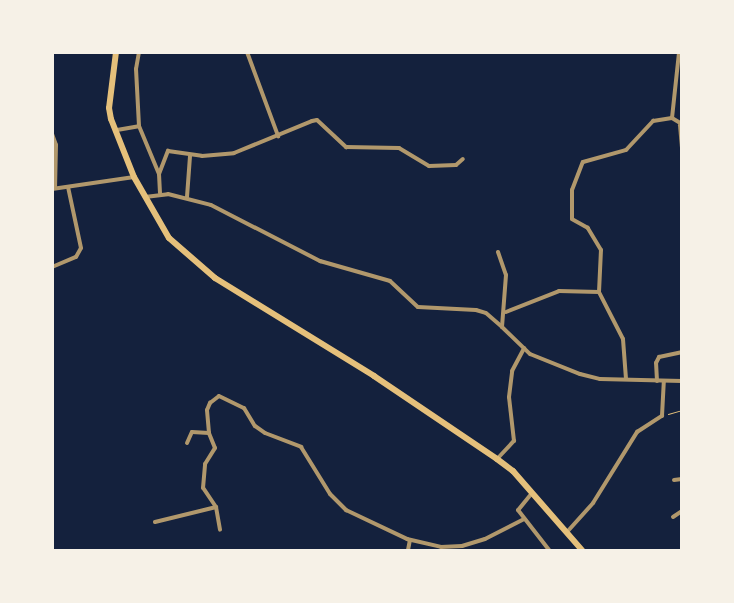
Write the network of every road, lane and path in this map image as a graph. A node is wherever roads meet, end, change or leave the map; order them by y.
1 (116, 52) edge
2 (139, 52) edge
3 (247, 52) edge
4 (679, 52) edge
5 (672, 118) junction
6 (681, 125) edge
7 (139, 126) junction
8 (116, 130) junction
9 (52, 134) edge
10 (278, 136) junction
11 (682, 149) edge
12 (190, 156) junction
13 (463, 159) dead end
14 (159, 174) junction
15 (134, 177) junction
16 (68, 187) junction
17 (54, 189) edge
18 (160, 193) junction
19 (145, 197) junction
20 (187, 197) junction
21 (498, 252) dead end
22 (52, 267) edge
23 (599, 292) junction
24 (506, 312) junction
25 (502, 327) junction
26 (524, 348) junction
27 (682, 352) edge
28 (626, 378) junction
29 (656, 381) junction
30 (664, 381) junction
31 (682, 381) edge
32 (682, 410) edge
33 (662, 416) junction
34 (209, 432) junction
35 (188, 443) dead end
36 (497, 459) junction
37 (682, 479) edge
38 (674, 480) dead end
39 (532, 493) junction
40 (216, 507) junction
41 (682, 511) edge
42 (673, 517) dead end
43 (524, 519) junction
44 (155, 522) dead end
45 (220, 530) dead end
46 (567, 532) junction
47 (410, 540) junction
48 (442, 549) edge
49 (408, 550) edge
50 (549, 550) edge
51 (582, 550) edge

1 - 8 main road
2 - 7 street
3 - 10 street
4 - 5 street
5 - 6 street
5 - 23 street
6 - 11 street
7 - 8 street
7 - 14 street
8 - 15 main road
9 - 17 street
10 - 12 street
10 - 13 street
12 - 14 street
12 - 20 street
14 - 18 street
15 - 16 street
15 - 19 main road
16 - 17 street
16 - 22 street
18 - 19 street
18 - 20 street
19 - 36 main road
20 - 25 street
21 - 24 street
23 - 24 street
23 - 28 street
24 - 25 street
25 - 26 street
26 - 28 street
26 - 36 street
27 - 29 street
28 - 29 street
29 - 30 street
30 - 31 street
30 - 33 street
32 - 33 path
33 - 46 street
34 - 35 street
34 - 40 street
34 - 47 street
36 - 39 main road
37 - 38 street
39 - 43 street
39 - 46 main road
40 - 44 street
40 - 45 street
41 - 42 street
43 - 48 street
43 - 50 street
46 - 51 main road
47 - 48 street
47 - 49 street

